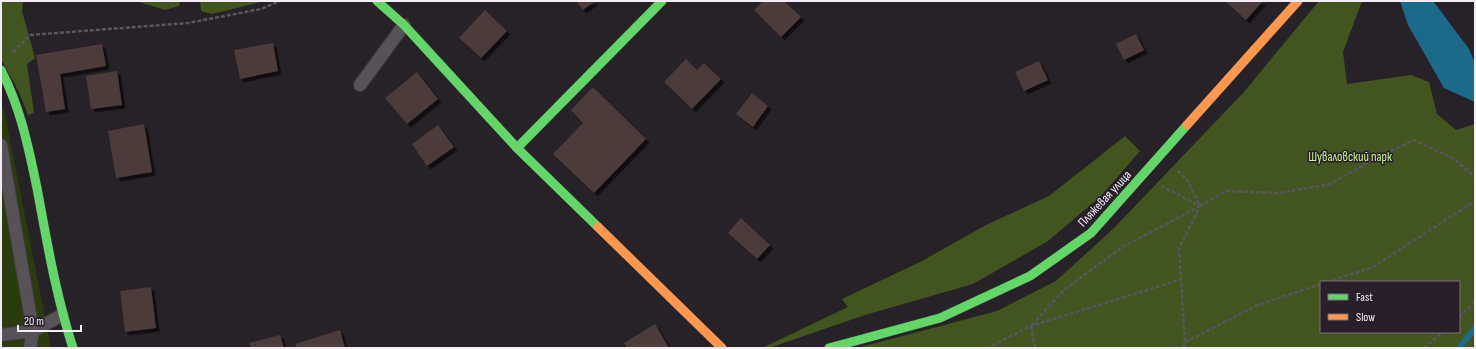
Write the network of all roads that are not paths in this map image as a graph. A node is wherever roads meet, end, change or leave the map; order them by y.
1 (377, 1) edge
2 (662, 1) edge
3 (1298, 1) edge
4 (404, 25) junction
5 (1, 70) edge
6 (360, 85) dead end
7 (1, 145) edge
8 (517, 148) junction
9 (62, 315) junction
10 (33, 331) junction
11 (1, 335) edge
12 (30, 348) edge
13 (73, 348) edge
14 (722, 348) edge
15 (829, 348) edge

1 - 4 street
2 - 8 street
3 - 15 street, Пляжевая улица
4 - 6 lane
4 - 8 street
5 - 9 street
7 - 10 lane
8 - 14 street
9 - 10 lane
9 - 13 street
10 - 11 lane
10 - 12 lane

